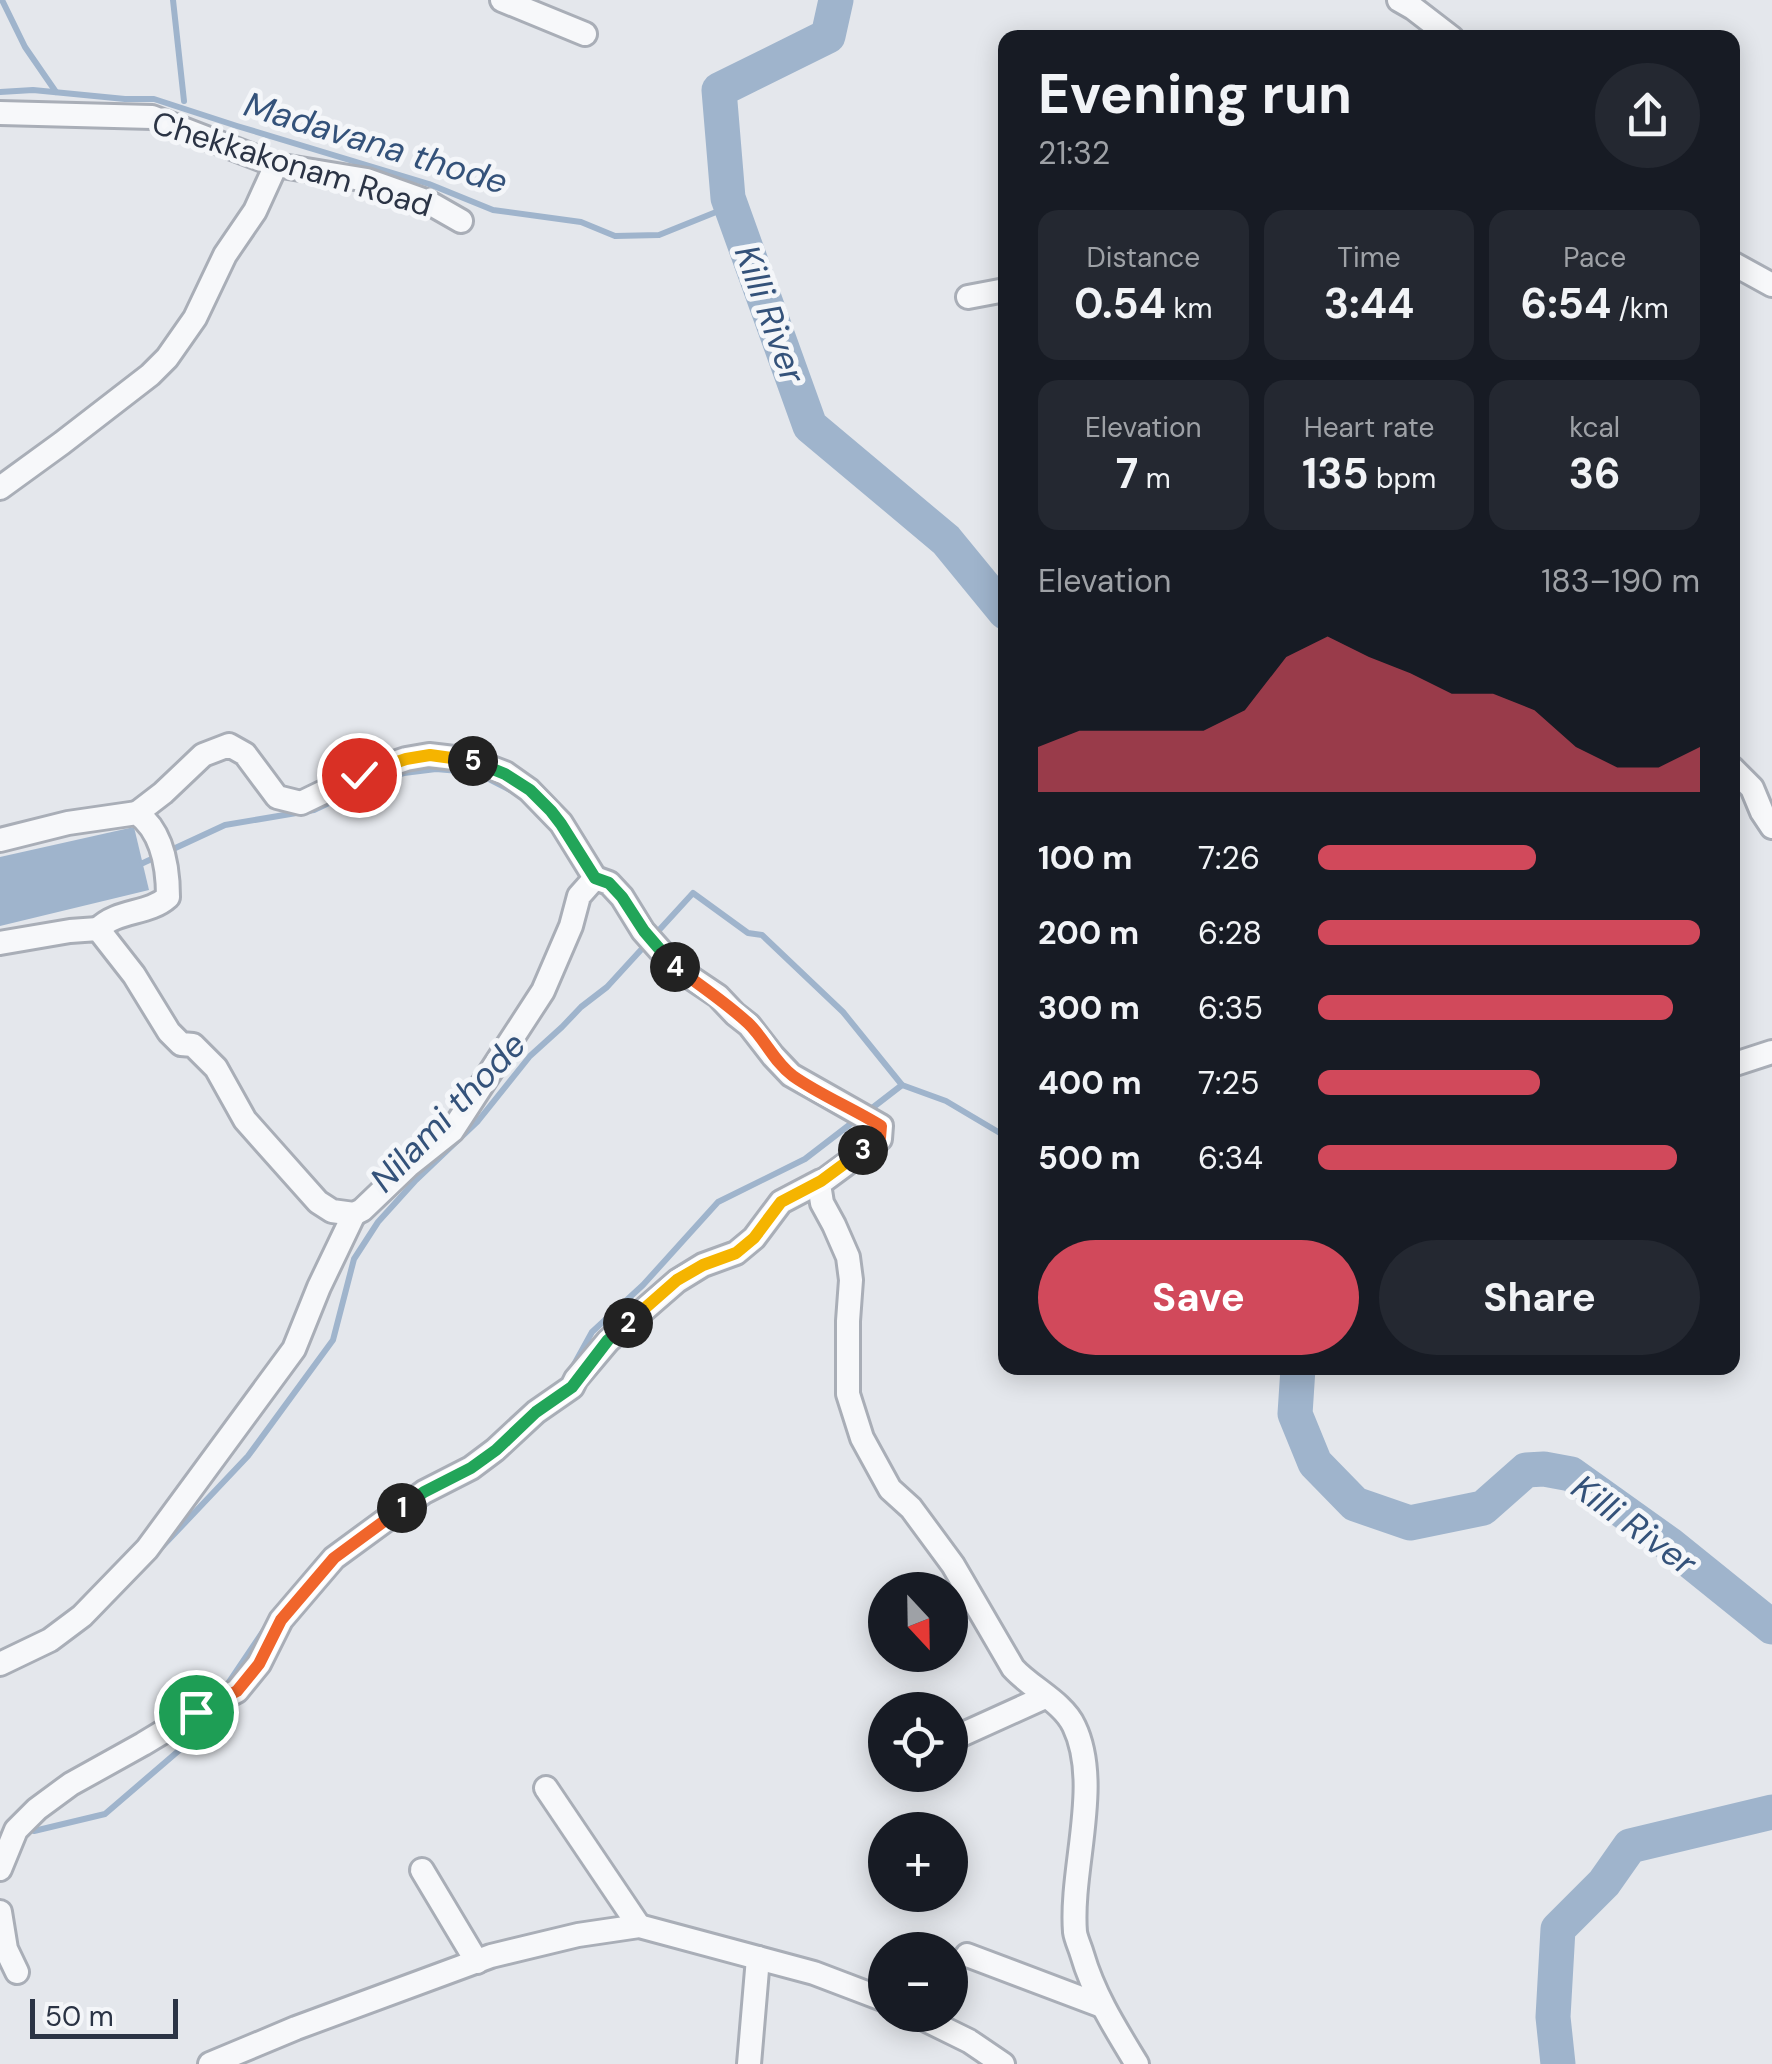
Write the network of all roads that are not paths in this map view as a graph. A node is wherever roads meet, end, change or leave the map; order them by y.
1 (502, 0) edge
2 (1399, 0) edge
3 (1442, 30) edge
4 (586, 34) dead end
5 (2, 114) edge
6 (276, 165) junction
7 (461, 221) dead end
8 (1740, 268) edge
9 (1772, 286) edge
10 (998, 291) edge
11 (968, 297) dead end
12 (0, 488) edge
13 (1740, 776) edge
14 (137, 813) junction
15 (1772, 827) edge
16 (0, 840) edge
17 (595, 878) junction
18 (98, 930) junction
19 (0, 943) edge
20 (1772, 1052) edge
21 (1740, 1062) edge
22 (821, 1181) junction
23 (354, 1214) junction
24 (0, 1664) edge
25 (1045, 1696) junction
26 (968, 1732) edge
27 (546, 1788) dead end
28 (0, 1869) edge
29 (422, 1870) dead end
30 (0, 1912) edge
31 (639, 1926) junction
32 (968, 1956) edge
33 (758, 1958) junction
34 (477, 1962) junction
35 (16, 1972) dead end
36 (868, 1994) edge
37 (1102, 2006) junction
38 (951, 2032) edge
39 (210, 2064) edge
40 (748, 2064) edge
41 (1003, 2064) edge
42 (1137, 2064) edge

1 - 4 street
2 - 3 street
5 - 6 street, Chekkakonam Road
6 - 7 street, Chekkakonam Road
6 - 12 street
8 - 9 street
10 - 11 street
13 - 15 street
14 - 16 street
14 - 17 street
14 - 18 street
17 - 22 street
17 - 23 street
18 - 19 street
18 - 23 street
20 - 21 street
22 - 25 street
22 - 28 street
23 - 24 street
25 - 26 street
25 - 37 street
27 - 31 street
29 - 34 street
30 - 35 street
31 - 33 street
31 - 34 street
32 - 37 street
33 - 36 street
33 - 40 street
34 - 39 street
37 - 42 street
38 - 41 street

